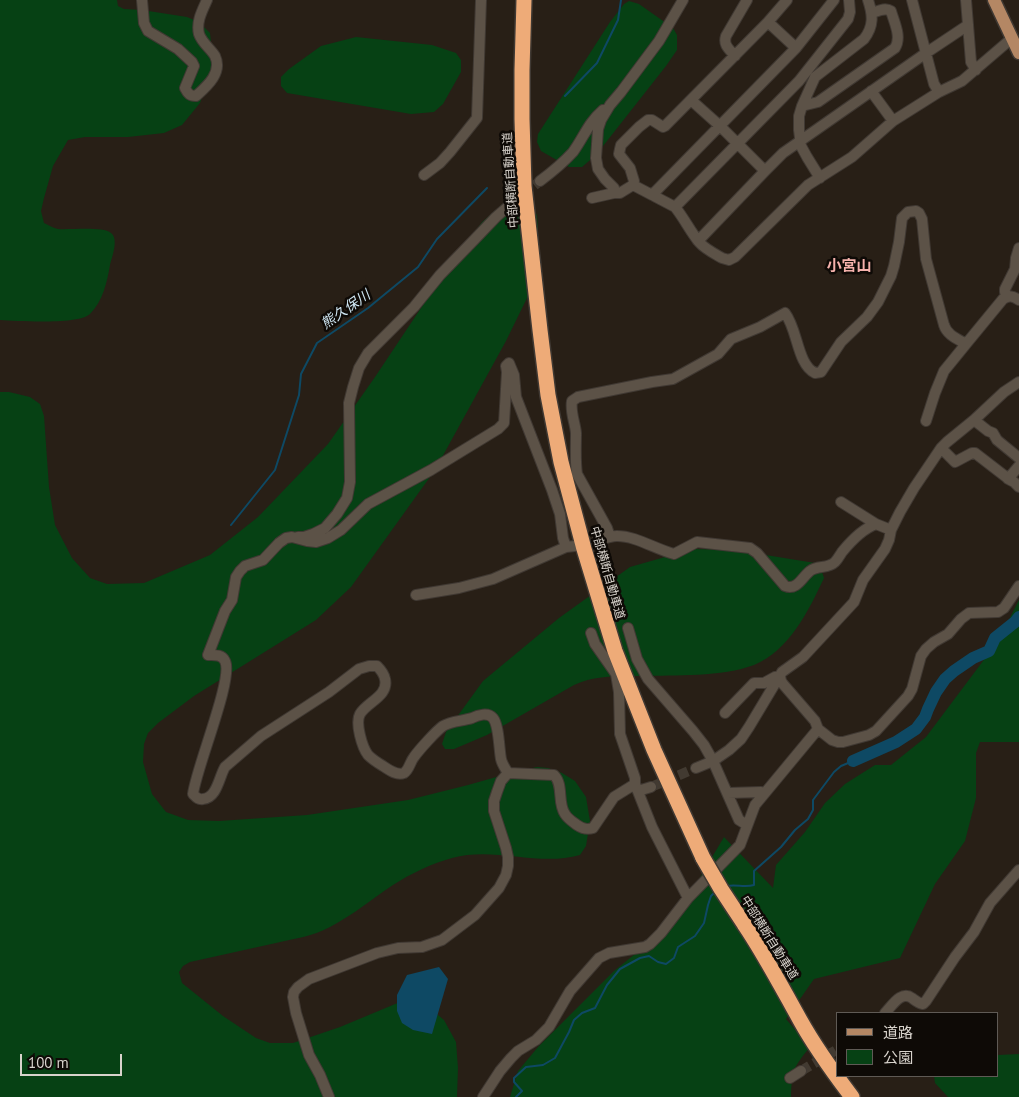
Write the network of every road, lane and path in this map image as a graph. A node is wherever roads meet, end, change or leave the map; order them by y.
1 (142, 0) edge
2 (207, 0) edge
3 (482, 0) edge
4 (524, 0) edge
5 (684, 0) edge
6 (748, 0) edge
7 (787, 0) edge
8 (834, 0) edge
9 (849, 0) edge
10 (868, 0) edge
11 (912, 0) edge
12 (966, 0) edge
13 (994, 0) edge
14 (872, 13) junction
15 (768, 22) junction
16 (968, 25) junction
17 (1012, 39) junction
18 (796, 48) junction
19 (1019, 52) edge
20 (926, 53) junction
21 (735, 56) junction
22 (976, 70) junction
23 (871, 91) junction
24 (939, 92) junction
25 (691, 100) junction
26 (610, 105) junction
27 (802, 106) junction
28 (893, 121) junction
29 (720, 126) junction
30 (800, 140) junction
31 (737, 143) junction
32 (764, 170) junction
33 (424, 175) dead end
34 (820, 178) junction
35 (540, 181) tunnel mouth
36 (634, 185) junction
37 (614, 193) junction
38 (652, 195) junction
39 (592, 198) dead end
40 (511, 204) tunnel mouth
41 (675, 207) junction
42 (698, 241) junction
43 (1019, 248) edge
44 (1007, 296) junction
45 (1019, 300) edge
46 (966, 344) junction
47 (1017, 387) edge
48 (974, 420) junction
49 (926, 421) dead end
50 (941, 448) junction
51 (1019, 458) edge
52 (1019, 466) edge
53 (1008, 478) junction
54 (1019, 487) edge
55 (841, 502) dead end
56 (876, 524) junction
57 (891, 530) junction
58 (292, 537) junction
59 (610, 537) junction
60 (597, 541) dead end
61 (1019, 586) edge
62 (416, 595) dead end
63 (628, 628) dead end
64 (591, 634) dead end
65 (780, 676) junction
66 (725, 713) dead end
67 (818, 729) junction
68 (713, 761) junction
69 (696, 768) tunnel mouth
70 (508, 773) junction
71 (651, 787) tunnel mouth
72 (636, 788) junction
73 (728, 793) junction
74 (764, 794) junction
75 (747, 825) junction
76 (1019, 870) edge
77 (688, 898) junction
78 (886, 1012) edge
79 (801, 1071) tunnel mouth
80 (836, 1074) edge
81 (838, 1077) edge
82 (790, 1078) dead end
83 (329, 1097) edge
84 (483, 1097) edge
85 (852, 1097) edge

1 - 2 street
3 - 33 street
4 - 80 highway, 中部横断自動車道, bridge
5 - 26 street
6 - 21 street
7 - 15 street
8 - 18 street
9 - 31 street
10 - 14 street
11 - 20 street
12 - 16 street
13 - 17 main road
14 - 27 street
14 - 27 street
15 - 18 street
15 - 21 street
16 - 20 street
16 - 22 street
17 - 19 main road
17 - 22 street
18 - 29 street
20 - 23 street
20 - 24 street
21 - 25 street
22 - 24 street
23 - 28 street
23 - 30 street
24 - 28 street
25 - 29 street
25 - 36 street
26 - 35 street
26 - 37 street
27 - 30 street
28 - 34 street
29 - 31 street
29 - 38 street
30 - 32 street
30 - 34 street
31 - 32 street
31 - 41 street
32 - 42 street
34 - 42 street
36 - 37 street
36 - 38 street
37 - 39 street
38 - 41 street
40 - 58 street
41 - 42 street
43 - 44 street
44 - 45 street
44 - 46 street
46 - 49 street
46 - 59 street
47 - 48 street
48 - 50 street
48 - 51 street
50 - 53 street
50 - 57 street
52 - 53 street
53 - 54 street
55 - 56 street
56 - 57 street
56 - 59 street
57 - 65 street
58 - 62 street
58 - 70 street
59 - 60 street
61 - 67 street
63 - 68 street
64 - 72 street
65 - 66 street
65 - 67 street
65 - 68 street
67 - 74 street
68 - 69 street
68 - 73 street
70 - 72 street
70 - 83 street
71 - 72 street
72 - 77 street
73 - 74 street
73 - 75 street
74 - 75 street
75 - 77 street
76 - 78 street
77 - 84 street
79 - 82 street
81 - 85 highway, 中部横断自動車道, bridge

